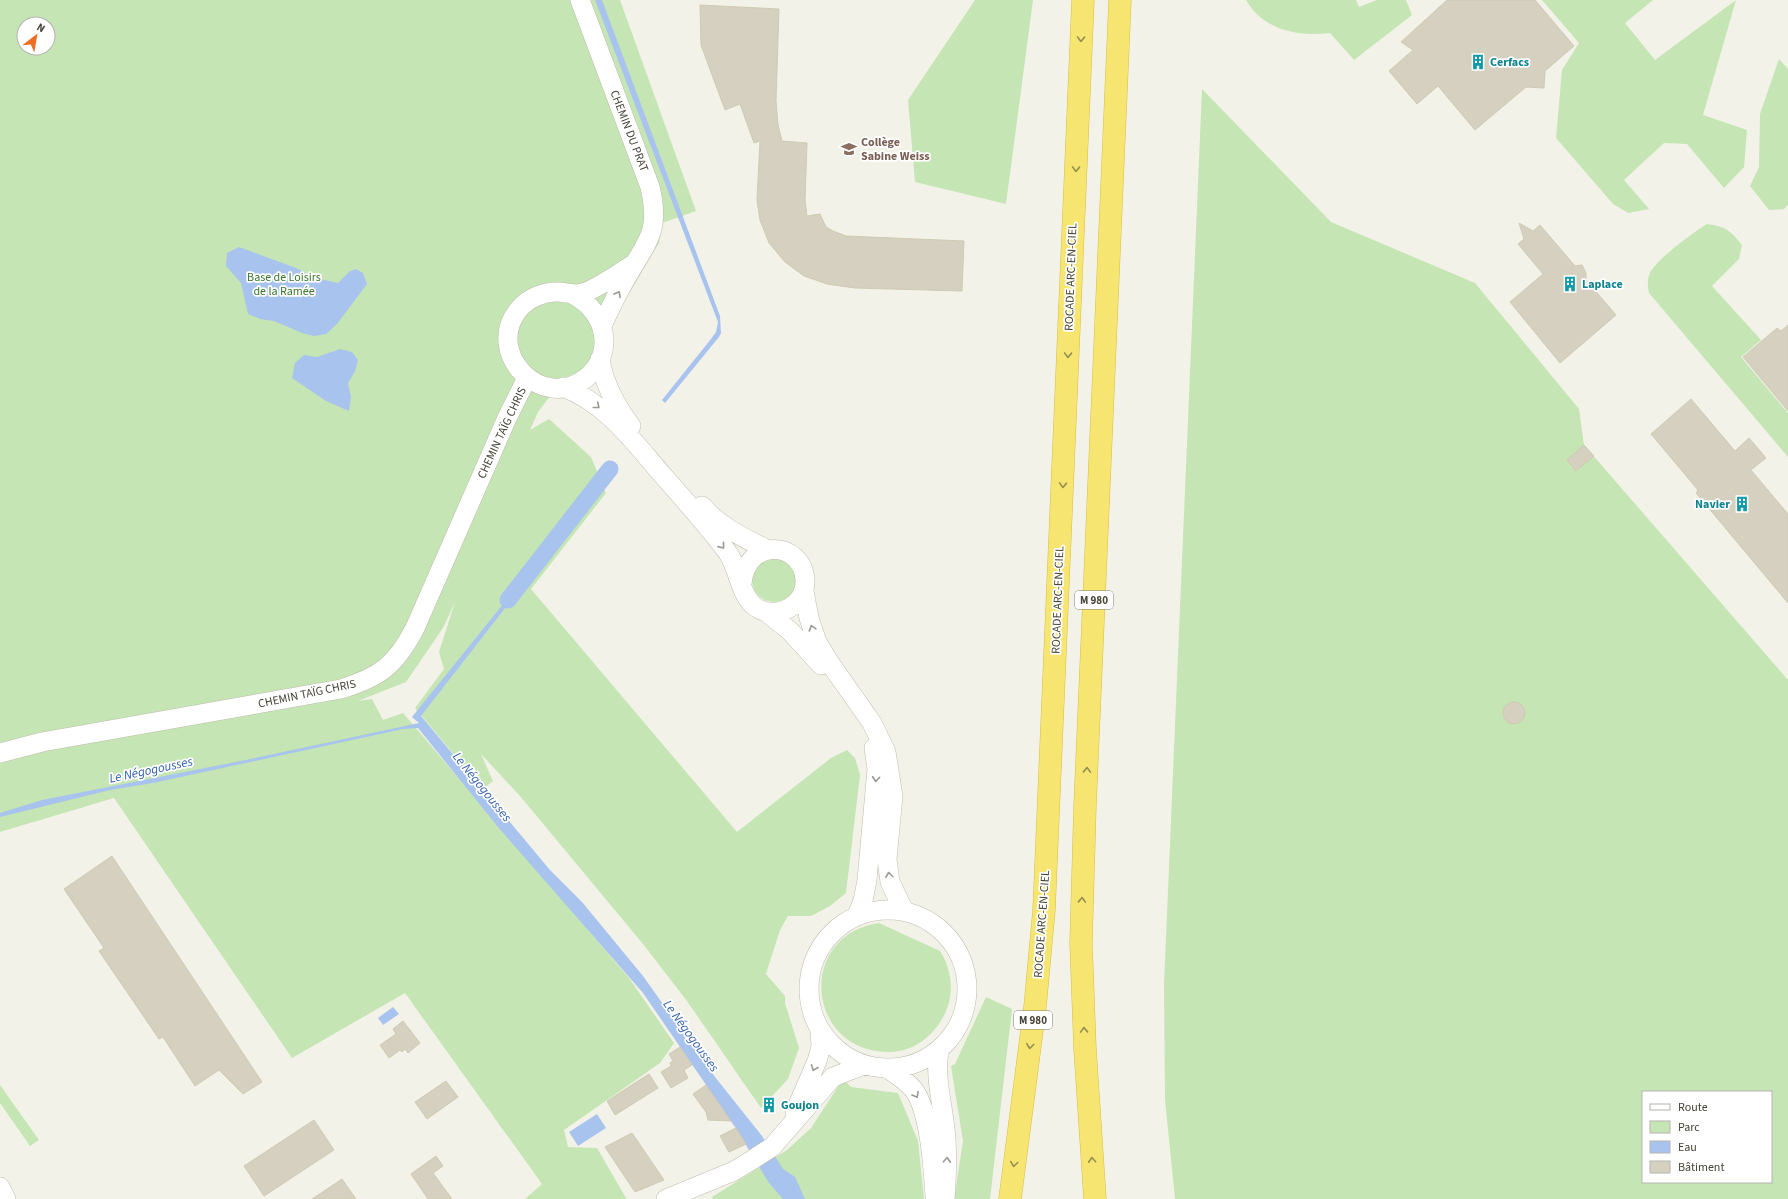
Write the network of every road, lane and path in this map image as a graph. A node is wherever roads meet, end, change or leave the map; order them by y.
1 (580, 0) edge
2 (1083, 0) edge
3 (1120, 0) edge
4 (635, 262) junction
5 (574, 295) junction
6 (602, 326) junction
7 (600, 359) junction
8 (527, 378) junction
9 (563, 387) junction
10 (636, 438) junction
11 (768, 550) junction
12 (742, 583) junction
13 (804, 591) junction
14 (766, 612) junction
15 (0, 753) edge
16 (904, 911) junction
17 (857, 915) junction
18 (820, 1030) junction
19 (939, 1051) junction
20 (864, 1065) junction
21 (888, 1069) junction
22 (786, 1131) junction
23 (0, 1187) edge
24 (6, 1199) edge
25 (666, 1199) edge
26 (935, 1199) edge
27 (945, 1199) edge
28 (1010, 1199) edge
29 (1095, 1199) edge

1 - 4 street, CHEMIN DU PRAT
2 -> 28 highway, ROCADE ARC-EN-CIEL / M 980
29 -> 3 highway, M 980
4 - 5 street, CHEMIN DU PRAT
6 -> 4 street, CHEMIN DU PRAT
5 - 6 street
5 - 8 street
6 - 7 street
7 - 9 street
7 - 10 street
8 - 9 street
8 - 15 street, CHEMIN TAÏG CHRIS
9 -> 10 street
10 - 11 street
10 -> 12 street
11 - 12 street
11 - 13 street
12 - 14 street
13 - 14 street
16 -> 13 street
14 -> 17 street
16 - 17 street
16 - 19 street
17 - 18 street
18 - 20 street
18 -> 22 street
19 - 21 street
27 -> 19 street
20 - 21 street
20 - 22 street
21 -> 26 street
22 - 25 street
23 - 24 street

